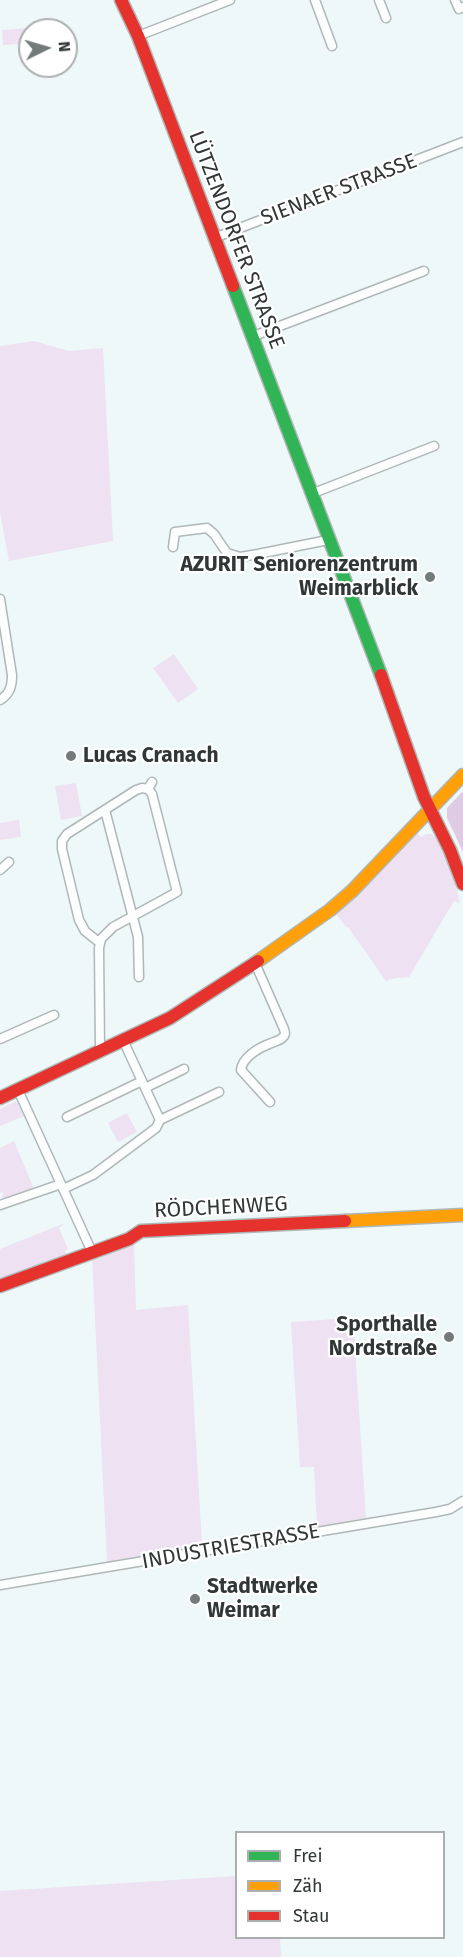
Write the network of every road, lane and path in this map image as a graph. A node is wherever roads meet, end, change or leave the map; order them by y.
1 (121, 0) edge
2 (231, 0) edge
3 (315, 0) edge
4 (379, 0) edge
5 (455, 0) edge
6 (463, 7) edge
7 (386, 18) dead end
8 (138, 36) junction
9 (332, 45) dead end
10 (463, 142) edge
11 (214, 238) junction
12 (424, 271) dead end
13 (251, 337) junction
14 (434, 446) dead end
15 (311, 494) junction
16 (328, 540) junction
17 (173, 546) dead end
18 (0, 599) edge
19 (0, 700) edge
20 (463, 775) edge
21 (105, 810) junction
22 (431, 810) junction
23 (9, 862) dead end
24 (0, 870) edge
25 (463, 884) edge
26 (133, 916) junction
27 (100, 943) junction
28 (255, 963) junction
29 (139, 977) dead end
30 (54, 1015) dead end
31 (0, 1039) edge
32 (123, 1040) junction
33 (100, 1052) junction
34 (184, 1069) dead end
35 (144, 1084) junction
36 (18, 1089) junction
37 (219, 1092) dead end
38 (0, 1098) edge
39 (270, 1102) dead end
40 (66, 1117) dead end
41 (160, 1120) junction
42 (62, 1186) junction
43 (0, 1205) edge
44 (463, 1215) edge
45 (92, 1252) junction
46 (0, 1286) edge
47 (462, 1503) edge
48 (0, 1585) edge

1 - 8 street, LÜTZENDORFER STRASSE
2 - 8 street
3 - 9 street
4 - 7 street
5 - 6 street
8 - 11 street, LÜTZENDORFER STRASSE
10 - 11 street, SIENAER STRASSE
11 - 13 street, LÜTZENDORFER STRASSE
12 - 13 street
13 - 15 street, LÜTZENDORFER STRASSE
14 - 15 street
15 - 16 street, LÜTZENDORFER STRASSE
16 - 17 street
16 - 22 street, LÜTZENDORFER STRASSE
18 - 19 street
20 - 22 street
21 - 26 street
21 - 26 street
21 - 27 street
22 - 25 street, LÜTZENDORFER STRASSE
22 - 28 street
23 - 24 street
26 - 27 street
26 - 29 street
27 - 33 street
28 - 32 street
28 - 39 street
30 - 31 street
32 - 33 street
32 - 35 street
33 - 36 street
34 - 35 street
35 - 40 street
35 - 41 street
36 - 38 street
36 - 42 street
37 - 41 street
41 - 42 street
42 - 43 street
42 - 45 street
44 - 45 street, RÖDCHENWEG
45 - 46 street, RÖDCHENWEG
47 - 48 street, INDUSTRIESTRASSE

